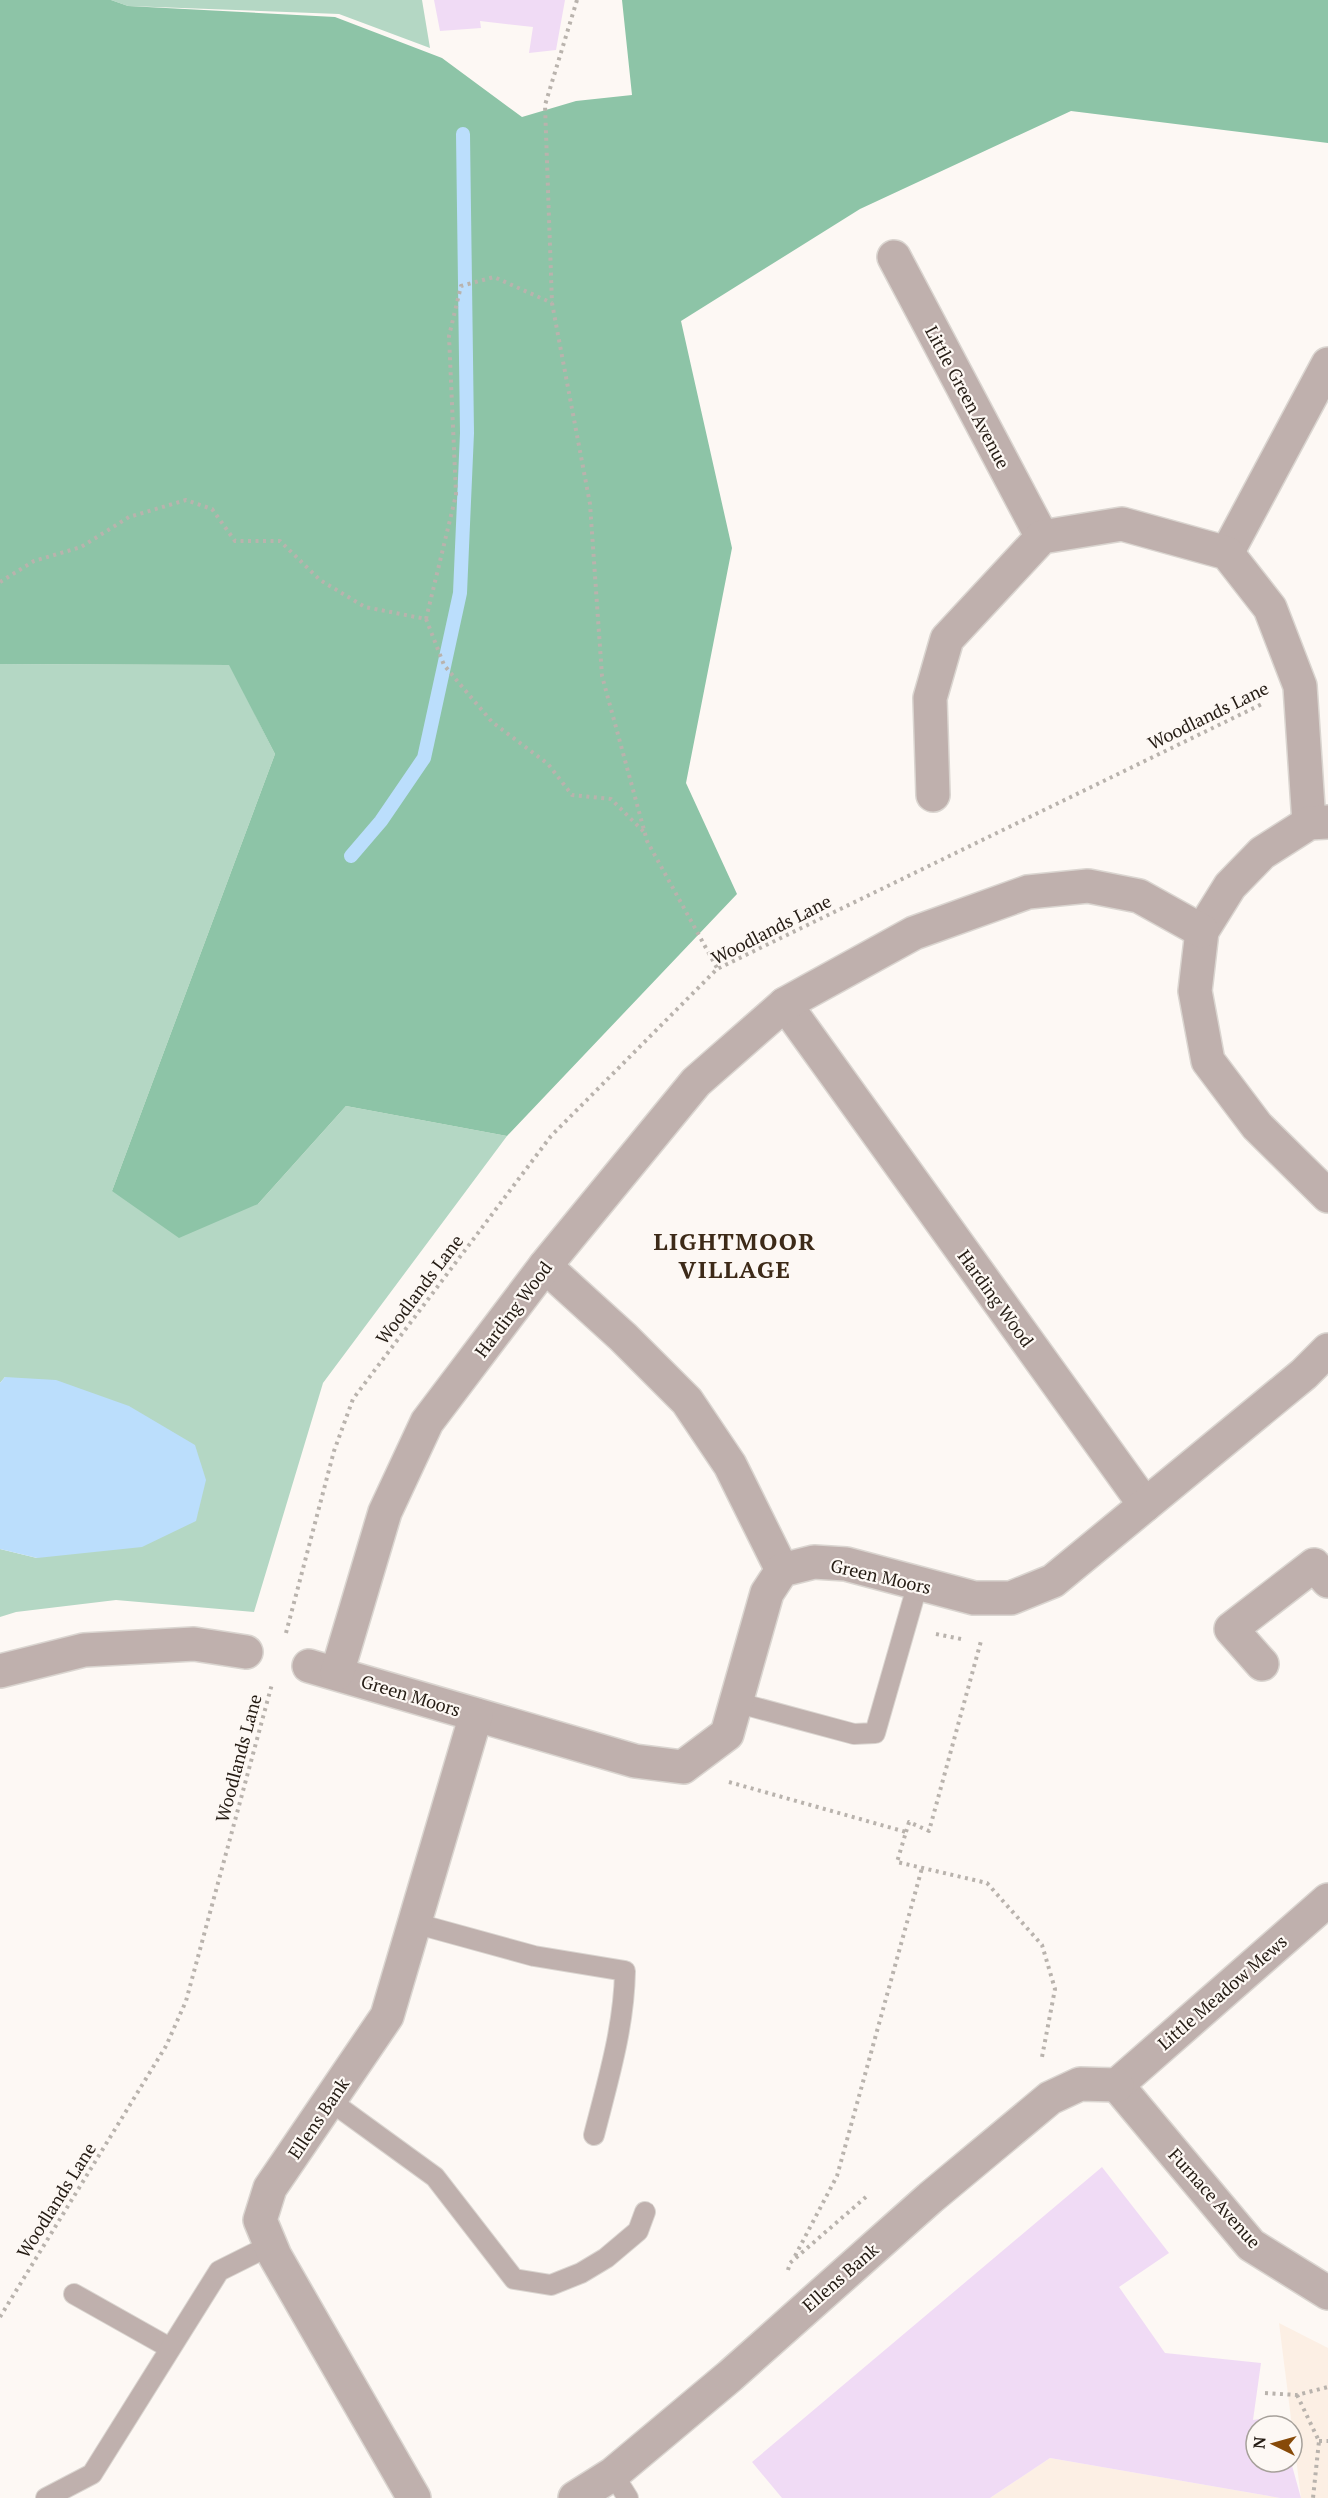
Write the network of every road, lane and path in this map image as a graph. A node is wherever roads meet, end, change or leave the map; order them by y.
1 (577, 0) edge
2 (894, 257) dead end
3 (552, 303) junction
4 (1328, 364) edge
5 (1042, 537) junction
6 (1227, 553) junction
7 (0, 582) edge
8 (426, 619) junction
9 (1300, 686) junction
10 (933, 795) dead end
11 (1318, 823) edge
12 (645, 833) junction
13 (1203, 931) junction
14 (717, 969) junction
15 (785, 1004) junction
16 (1328, 1196) edge
17 (545, 1266) junction
18 (1328, 1350) edge
19 (1145, 1505) junction
20 (1323, 1566) edge
21 (782, 1570) junction
22 (918, 1583) junction
23 (285, 1636) dead end
24 (246, 1652) dead end
25 (1262, 1664) dead end
26 (323, 1670) joint
27 (0, 1671) edge
28 (273, 1682) dead end
29 (735, 1702) junction
30 (476, 1715) junction
31 (683, 1767) junction
32 (922, 1868) junction
33 (1328, 1900) edge
34 (414, 1923) junction
35 (1041, 2058) dead end
36 (1117, 2085) junction
37 (329, 2100) junction
38 (594, 2135) dead end
39 (870, 2193) dead end
40 (645, 2212) dead end
41 (269, 2246) junction
42 (793, 2260) junction
43 (787, 2274) dead end
44 (74, 2294) dead end
45 (1328, 2294) edge
46 (0, 2317) edge
47 (170, 2349) junction
48 (1328, 2387) edge
49 (1265, 2393) dead end
50 (1297, 2395) junction
51 (1319, 2441) junction
52 (1328, 2441) edge
53 (621, 2486) edge
54 (46, 2498) edge
55 (414, 2498) edge
56 (575, 2498) edge
57 (1313, 2498) edge

1 - 3 path
2 - 5 street, Little Green Avenue
3 - 8 path
3 - 12 path
4 - 6 street
5 - 6 street
5 - 10 street
6 - 9 street
7 - 8 path
8 - 12 path
9 - 11 street
9 - 14 path, Woodlands Lane
11 - 13 street
12 - 14 path
13 - 15 street, Harding Wood
13 - 16 street
14 - 23 path, Woodlands Lane
15 - 17 street, Harding Wood
15 - 19 street, Harding Wood
17 - 21 street
17 - 26 street, Harding Wood
18 - 19 street, Green Moors
19 - 22 street, Green Moors
20 - 25 street
21 - 22 street, Green Moors
21 - 29 street
22 - 29 lane
24 - 27 street
26 - 30 street, Green Moors
28 - 46 path, Woodlands Lane
29 - 31 street
30 - 31 street, Green Moors
30 - 34 street, Ellens Bank
31 - 32 path
32 - 35 path
32 - 42 path
33 - 36 street, Little Meadow Mews
34 - 37 street, Ellens Bank
34 - 38 lane
36 - 45 street, Furnace Avenue
36 - 53 street, Ellens Bank
37 - 40 lane
37 - 41 street, Ellens Bank
39 - 42 path
41 - 47 lane
41 - 55 street, Ellens Bank
42 - 43 path
44 - 47 lane
47 - 54 lane
48 - 50 path
49 - 50 path
50 - 51 path
51 - 52 path
51 - 57 path
53 - 56 street, Ellens Bank

